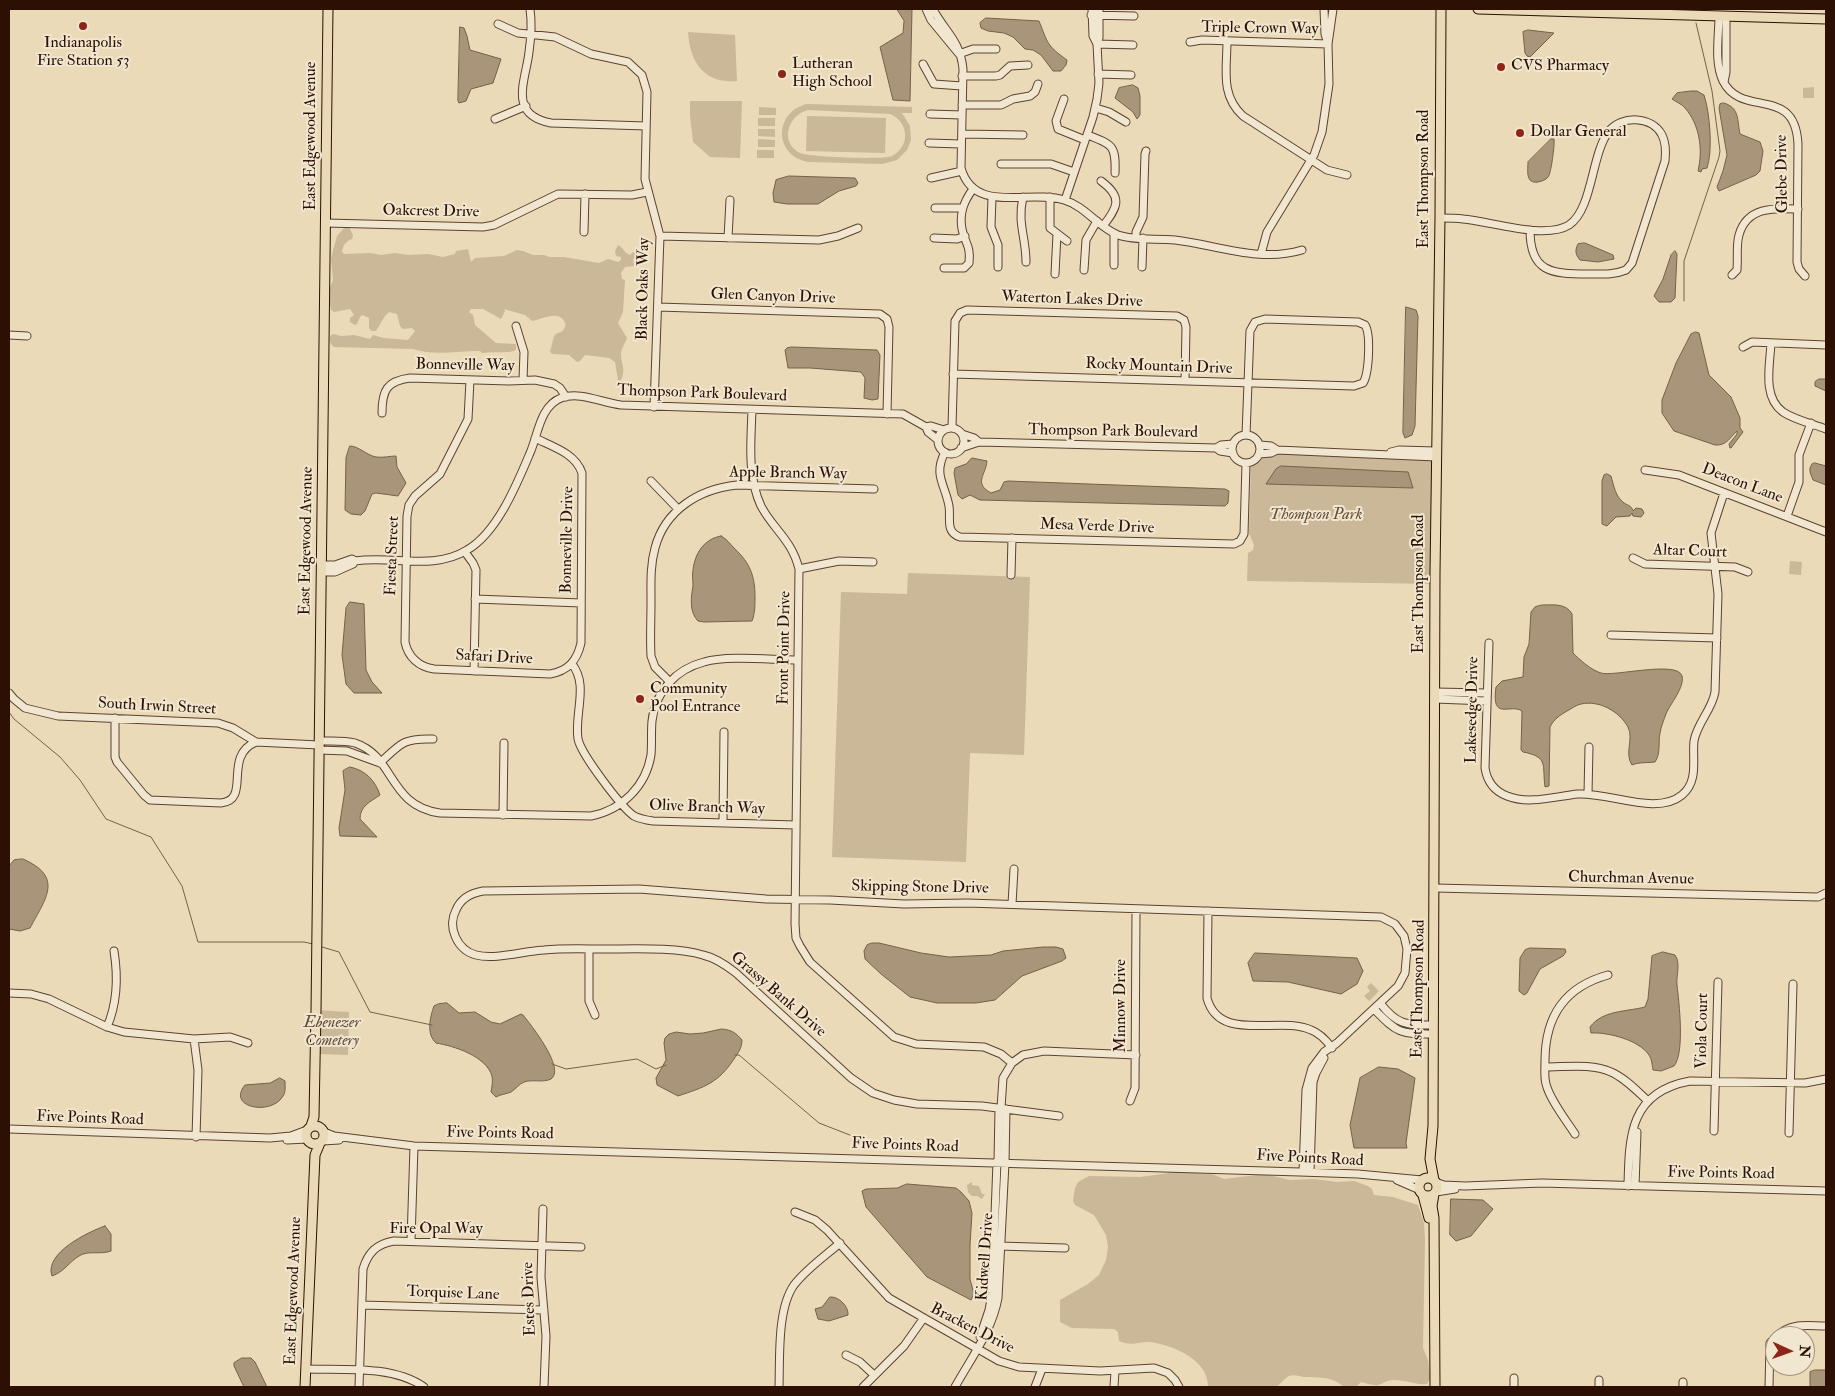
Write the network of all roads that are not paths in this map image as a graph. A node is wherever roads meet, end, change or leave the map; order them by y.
1 (328, 9) edge
2 (530, 9) edge
3 (926, 9) edge
4 (934, 9) edge
5 (1324, 9) edge
6 (1333, 9) edge
7 (1441, 9) edge
8 (1478, 9) edge
9 (1635, 11) edge
10 (1095, 12) edge
11 (1723, 14) edge
12 (1134, 16) dead end
13 (1826, 19) edge
14 (498, 24) dead end
15 (530, 34) junction
16 (1227, 41) junction
17 (1190, 42) dead end
18 (1096, 44) junction
19 (1328, 44) junction
20 (1133, 45) dead end
21 (996, 49) dead end
22 (959, 53) junction
23 (923, 64) dead end
24 (1028, 65) dead end
25 (1098, 74) junction
26 (1131, 75) dead end
27 (962, 76) junction
28 (1038, 84) dead end
29 (962, 86) junction
30 (1064, 99) dead end
31 (962, 105) junction
32 (526, 106) junction
33 (1096, 108) junction
34 (930, 114) dead end
35 (962, 115) junction
36 (495, 119) dead end
37 (1126, 122) dead end
38 (646, 126) junction
39 (962, 134) junction
40 (1023, 135) dead end
41 (1086, 138) junction
42 (929, 143) dead end
43 (961, 144) junction
44 (1146, 152) dead end
45 (1311, 160) junction
46 (1002, 164) dead end
47 (962, 171) junction
48 (1074, 172) junction
49 (1115, 173) dead end
50 (1347, 175) dead end
51 (931, 178) dead end
52 (1101, 181) dead end
53 (973, 189) junction
54 (648, 192) junction
55 (585, 194) junction
56 (992, 196) junction
57 (1023, 197) junction
58 (1050, 197) junction
59 (730, 200) dead end
60 (1065, 200) junction
61 (935, 208) dead end
62 (962, 208) junction
63 (1798, 209) junction
64 (1440, 218) junction
65 (1097, 221) junction
66 (326, 222) junction
67 (1103, 226) junction
68 (858, 228) dead end
69 (1530, 230) junction
70 (584, 232) dead end
71 (1114, 233) junction
72 (1057, 234) junction
73 (660, 236) junction
74 (965, 236) junction
75 (728, 238) junction
76 (934, 238) dead end
77 (1139, 238) junction
78 (1067, 241) dead end
79 (1302, 250) dead end
80 (1261, 254) junction
81 (1026, 262) dead end
82 (1114, 265) dead end
83 (998, 267) dead end
84 (1142, 267) dead end
85 (944, 268) dead end
86 (1084, 270) dead end
87 (1055, 274) dead end
88 (1732, 275) dead end
89 (1805, 276) dead end
90 (658, 308) junction
91 (516, 326) dead end
92 (9, 335) edge
93 (27, 336) dead end
94 (1771, 343) junction
95 (1826, 345) edge
96 (1743, 347) dead end
97 (953, 374) junction
98 (470, 380) junction
99 (523, 380) junction
100 (1185, 381) junction
101 (1248, 383) junction
102 (566, 397) junction
103 (654, 407) junction
104 (752, 410) junction
105 (382, 413) dead end
106 (887, 414) junction
107 (1811, 423) junction
108 (926, 427) junction
109 (1826, 428) edge
110 (948, 429) junction
111 (962, 434) junction
112 (1246, 435) junction
113 (536, 438) junction
114 (938, 440) junction
115 (979, 442) junction
116 (1233, 444) junction
117 (1260, 445) junction
118 (961, 448) junction
119 (1216, 448) junction
120 (1277, 450) junction
121 (945, 452) junction
122 (1233, 453) junction
123 (1260, 454) junction
124 (1436, 454) junction
125 (1246, 463) junction
126 (1645, 470) dead end
127 (651, 481) dead end
128 (755, 485) junction
129 (874, 489) dead end
130 (1724, 493) junction
131 (678, 509) junction
132 (1788, 516) junction
133 (1826, 532) edge
134 (1012, 538) junction
135 (466, 552) junction
136 (1632, 558) dead end
137 (405, 562) junction
138 (873, 562) dead end
139 (1714, 566) junction
140 (799, 568) junction
141 (322, 569) junction
142 (1748, 572) dead end
143 (1010, 575) dead end
144 (476, 599) junction
145 (581, 603) junction
146 (1612, 635) dead end
147 (1717, 638) junction
148 (1489, 643) dead end
149 (415, 660) joint
150 (798, 660) junction
151 (572, 664) junction
152 (474, 671) junction
153 (669, 681) junction
154 (9, 692) edge
155 (1435, 695) junction
156 (1487, 697) junction
157 (115, 718) junction
158 (724, 732) dead end
159 (433, 739) dead end
160 (256, 742) junction
161 (504, 743) dead end
162 (319, 745) junction
163 (1590, 747) dead end
164 (380, 763) junction
165 (1588, 794) junction
166 (622, 803) junction
167 (503, 814) junction
168 (723, 822) junction
169 (796, 825) junction
170 (1014, 869) dead end
171 (1435, 888) junction
172 (1826, 893) edge
173 (795, 899) junction
174 (1012, 904) junction
175 (1136, 910) junction
176 (1208, 911) junction
177 (452, 923) joint
178 (589, 949) junction
179 (114, 951) dead end
180 (1608, 975) dead end
181 (1718, 982) dead end
182 (1793, 984) dead end
183 (9, 993) edge
184 (1377, 1006) junction
185 (595, 1015) dead end
186 (108, 1027) junction
187 (1433, 1030) junction
188 (194, 1039) junction
189 (248, 1043) dead end
190 (1332, 1048) junction
191 (1136, 1055) junction
192 (1012, 1063) junction
193 (1545, 1067) junction
194 (1826, 1079) edge
195 (1716, 1082) junction
196 (1790, 1083) junction
197 (1130, 1101) dead end
198 (1648, 1101) junction
199 (1002, 1108) junction
200 (1059, 1116) dead end
201 (9, 1129) edge
202 (1714, 1131) dead end
203 (1789, 1133) dead end
204 (1575, 1134) dead end
205 (315, 1135) junction
206 (196, 1137) junction
207 (414, 1146) junction
208 (1430, 1159) junction
209 (1000, 1162) junction
210 (1306, 1172) junction
211 (1395, 1179) junction
212 (1423, 1180) junction
213 (1435, 1181) junction
214 (1465, 1186) junction
215 (1631, 1186) junction
216 (1826, 1191) edge
217 (1421, 1192) junction
218 (1435, 1193) junction
219 (543, 1209) dead end
220 (795, 1212) dead end
221 (1433, 1222) junction
222 (411, 1241) junction
223 (840, 1243) junction
224 (542, 1246) junction
225 (998, 1246) junction
226 (581, 1247) dead end
227 (1065, 1248) dead end
228 (362, 1305) junction
229 (544, 1310) junction
230 (923, 1319) junction
231 (976, 1349) junction
232 (846, 1355) dead end
233 (1042, 1368) junction
234 (306, 1369) junction
235 (360, 1371) junction
236 (1115, 1371) junction
237 (874, 1375) junction
238 (1514, 1378) dead end
239 (305, 1387) edge
240 (359, 1387) edge
241 (424, 1387) edge
242 (544, 1387) edge
243 (779, 1387) edge
244 (863, 1387) edge
245 (955, 1387) edge
246 (1035, 1387) edge
247 (1114, 1387) edge
248 (1179, 1387) edge
249 (1435, 1387) edge
250 (1514, 1387) edge

1 - 66 main road, East Edgewood Avenue
2 - 15 street
3 - 22 street
4 - 22 street
5 - 19 street
6 - 19 street
7 - 64 main road, East Thompson Road
8 - 9 main road
9 - 11 main road
10 - 12 street
10 - 18 street
11 - 13 main road
11 - 63 street, Glebe Drive
14 - 15 street
15 - 32 street
15 - 38 street, Black Oaks Way
16 - 17 street, Triple Crown Way
16 - 19 street, Triple Crown Way
16 - 45 street
18 - 20 street
18 - 25 street
19 - 45 street
21 - 22 street
22 - 27 street
23 - 29 street
24 - 27 street
25 - 26 street
25 - 33 street
27 - 29 street
28 - 31 street
29 - 31 street
30 - 41 street
31 - 35 street
32 - 36 street
32 - 38 street
33 - 37 street
33 - 41 street
34 - 35 street
35 - 39 street
38 - 54 street, Black Oaks Way
39 - 40 street
39 - 43 street
41 - 48 street
41 - 49 street
42 - 43 street
43 - 47 street
44 - 77 street
45 - 50 street
45 - 80 street
46 - 48 street
47 - 51 street
47 - 53 street
48 - 60 street
52 - 67 street
53 - 56 street
53 - 62 street
54 - 55 street, Oakcrest Drive
54 - 73 street, Black Oaks Way
55 - 66 street, Oakcrest Drive
55 - 70 street
56 - 57 street
56 - 83 street
57 - 58 street
57 - 81 street
58 - 60 street
58 - 72 street
59 - 75 street
60 - 65 street
61 - 62 street
62 - 74 street
63 - 88 street
63 - 89 street, Glebe Drive
64 - 69 street
64 - 124 main road, East Thompson Road
65 - 67 street
65 - 86 street
66 - 141 main road, East Edgewood Avenue
67 - 71 street
68 - 75 street
69 - 69 street
71 - 77 street
71 - 82 street
72 - 78 street
72 - 87 street
73 - 75 street
73 - 90 street, Black Oaks Way
74 - 76 street
74 - 85 street
77 - 80 street
77 - 84 street
79 - 80 street
90 - 103 street, Black Oaks Way
90 - 106 street, Glen Canyon Drive
91 - 99 street
92 - 93 street
94 - 95 street
94 - 96 street
94 - 107 street
97 - 100 street, Rocky Mountain Drive
97 - 100 street, Waterton Lakes Drive
97 - 110 street
98 - 99 street, Bonneville Way
98 - 105 street, Bonneville Way
98 - 137 street, Fiesta Street
99 - 102 street, Bonneville Way
100 - 101 street, Rocky Mountain Drive
101 - 101 street, Rocky Mountain Drive
101 - 112 street
102 - 103 street, Thompson Park Boulevard
102 - 113 street
103 - 104 street, Thompson Park Boulevard
104 - 106 street, Thompson Park Boulevard
104 - 128 street, Front Point Drive
106 - 108 street, Thompson Park Boulevard
107 - 109 street
107 - 132 street
108 - 110 street, Thompson Park Boulevard
108 - 114 street, Thompson Park Boulevard
110 - 111 street
110 - 114 street
111 - 115 street, Thompson Park Boulevard
111 - 118 street
112 - 116 street, Thompson Park Boulevard
112 - 117 street
113 - 135 street
113 - 145 street, Bonneville Drive
114 - 121 street
115 - 118 street, Thompson Park Boulevard
115 - 119 street, Thompson Park Boulevard
116 - 119 street, Thompson Park Boulevard
116 - 122 street
117 - 120 street
117 - 123 street
118 - 121 street
119 - 122 street, Thompson Park Boulevard
120 - 123 street
120 - 124 street
121 - 134 street, Mesa Verde Drive
122 - 125 street, Thompson Park Boulevard
123 - 125 street
124 - 155 main road, East Thompson Road
125 - 134 street, Mesa Verde Drive
126 - 130 street, Deacon Lane
127 - 131 street
128 - 129 street, Apple Branch Way
128 - 131 street, Apple Branch Way
128 - 140 street, Front Point Drive
130 - 132 street, Deacon Lane
130 - 139 street
131 - 153 street
132 - 133 street, Deacon Lane
134 - 143 street
135 - 137 street
135 - 144 street
136 - 139 street, Altar Court
137 - 141 street
137 - 149 street, Fiesta Street
138 - 140 street
139 - 142 street, Altar Court
139 - 147 street
140 - 150 street, Front Point Drive
141 - 162 main road, East Edgewood Avenue
144 - 145 street
144 - 152 street
145 - 151 street, Bonneville Drive
146 - 147 street
147 - 165 street, Lakesedge Drive
148 - 156 street, Lakesedge Drive
149 - 152 street, Safari Drive
150 - 153 street
150 - 169 street, Front Point Drive
151 - 152 street, Safari Drive
151 - 166 street, Olive Branch Way
153 - 166 street
154 - 157 street, South Irwin Street
155 - 156 street
155 - 171 main road, East Thompson Road
156 - 165 street, Lakesedge Drive
157 - 160 street, South Irwin Street
157 - 160 street
158 - 168 street
159 - 164 street
160 - 162 street, South Irwin Street
161 - 167 street
162 - 164 street, South Irwin Street
162 - 205 main road, East Edgewood Avenue
163 - 165 street
164 - 167 street, South Irwin Street
166 - 167 street, South Irwin Street
166 - 168 street, Olive Branch Way
168 - 169 street, Olive Branch Way
169 - 173 street, Front Point Drive
170 - 174 street
171 - 172 street, Churchman Avenue
171 - 187 main road, East Thompson Road
173 - 174 street, Skipping Stone Drive
173 - 177 street, Skipping Stone Drive
173 - 192 street, Front Point Drive
174 - 175 street, Skipping Stone Drive
175 - 176 street, Skipping Stone Drive
175 - 191 street, Minnow Drive
176 - 184 street, Skipping Stone Drive
176 - 190 street
177 - 178 street, Grassy Bank Drive
178 - 185 street
178 - 199 street, Grassy Bank Drive
179 - 186 street
180 - 193 street
181 - 195 street, Viola Court
182 - 196 street
183 - 186 street
184 - 187 street
184 - 190 street
186 - 188 street
187 - 208 main road, East Thompson Road
188 - 189 street
188 - 206 street
190 - 210 street
191 - 192 street
191 - 197 street, Minnow Drive
192 - 199 street, Kidwell Drive
193 - 198 street
193 - 204 street
194 - 196 street
195 - 196 street
195 - 198 street
195 - 202 street, Viola Court
196 - 203 street
198 - 215 street
199 - 200 street, Grassy Bank Drive
199 - 209 street, Kidwell Drive
201 - 206 street, Five Points Road
205 - 206 street, Five Points Road
205 - 207 street, Five Points Road
205 - 234 main road, East Edgewood Avenue
207 - 209 street, Five Points Road
207 - 222 street
208 - 212 main road, East Thompson Road
208 - 213 main road, East Thompson Road
209 - 210 street, Five Points Road
209 - 225 street, Kidwell Drive
210 - 211 street, Five Points Road
211 - 212 street, Five Points Road
211 - 217 street, Five Points Road
212 - 213 main road
212 - 217 main road
213 - 214 street, Five Points Road
213 - 218 main road
214 - 215 street, Five Points Road
214 - 218 street, Five Points Road
215 - 216 street, Five Points Road
217 - 218 main road
217 - 221 main road
218 - 221 main road
219 - 224 street, Estes Drive
220 - 223 street, Bracken Drive
221 - 249 main road
222 - 224 street, Fire Opal Way
222 - 228 street, Fire Opal Way
223 - 230 street, Bracken Drive
223 - 243 street
224 - 226 street, Fire Opal Way
224 - 229 street, Estes Drive
225 - 227 street
225 - 231 street, Kidwell Drive
228 - 229 street, Torquise Lane
228 - 235 street, Fire Opal Way
229 - 242 street, Estes Drive
230 - 231 street, Bracken Drive
230 - 237 street
231 - 233 street, Bracken Drive
231 - 245 street, Kidwell Drive
232 - 237 street
233 - 236 street, Bracken Drive
233 - 246 street
234 - 235 street
234 - 239 main road, East Edgewood Avenue
235 - 240 street, Fire Opal Way
235 - 241 street
236 - 247 street
236 - 248 street, Bracken Drive
237 - 244 street
238 - 250 street

